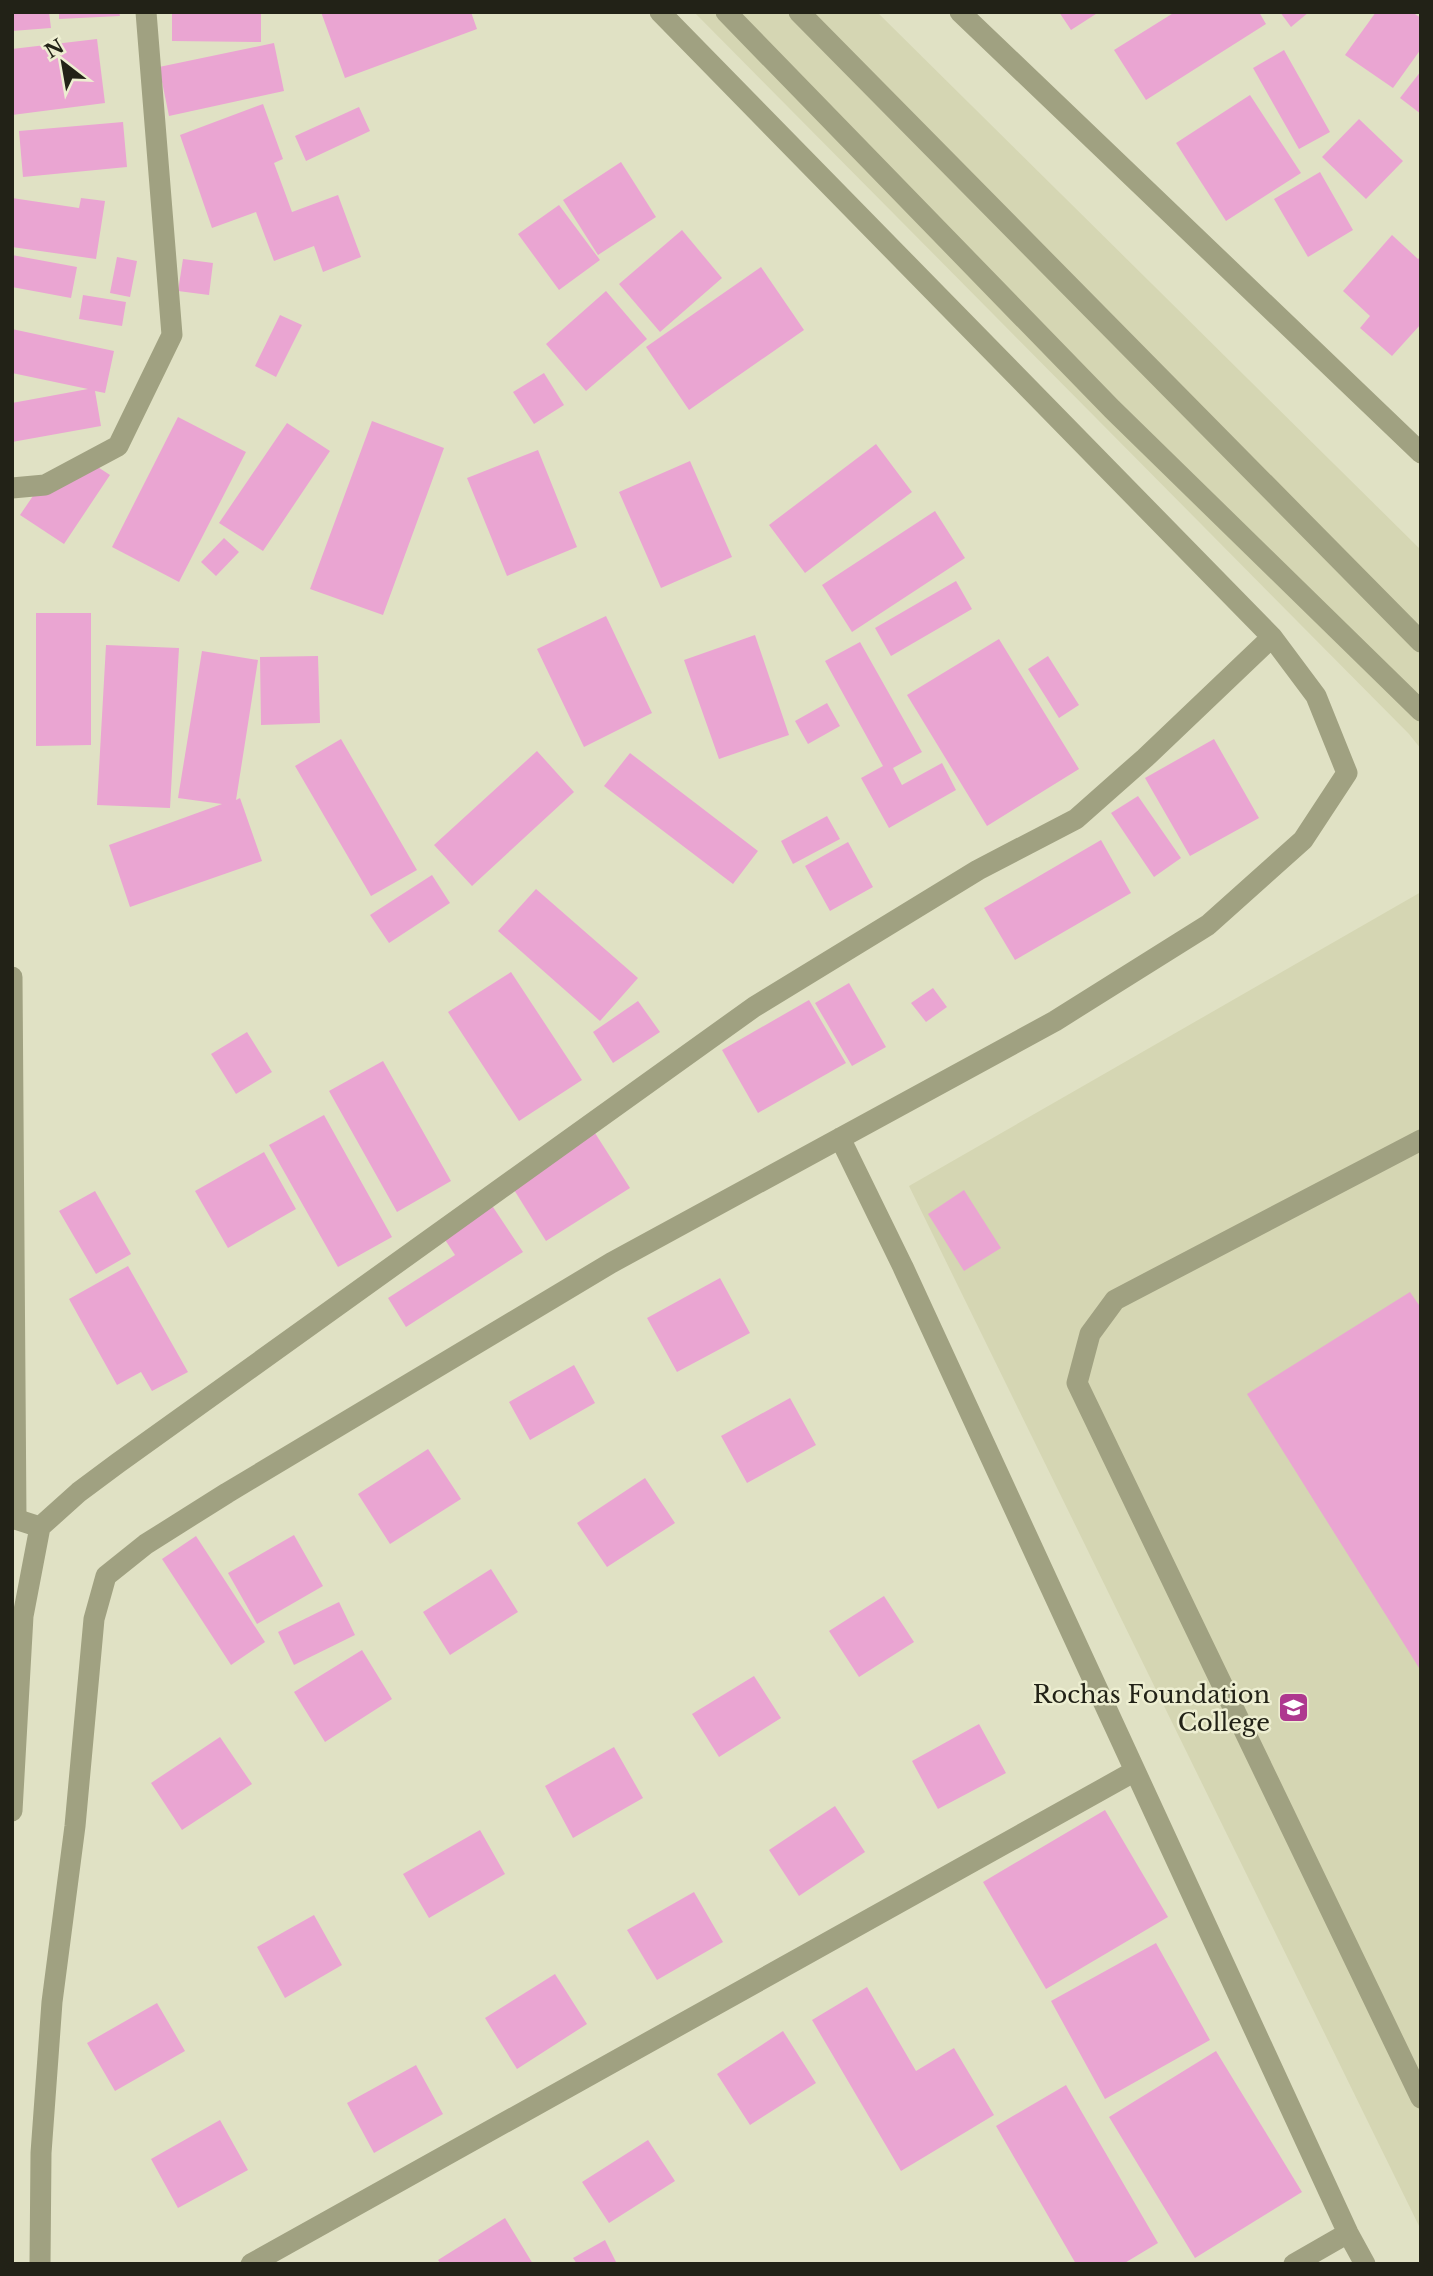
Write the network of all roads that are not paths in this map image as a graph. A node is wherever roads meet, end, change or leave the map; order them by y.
1 (146, 12) edge
2 (660, 12) edge
3 (726, 12) edge
4 (799, 12) edge
5 (960, 12) edge
6 (1421, 453) edge
7 (12, 488) edge
8 (1272, 637) junction
9 (1421, 642) edge
10 (1421, 711) edge
11 (12, 977) edge
12 (840, 1138) junction
13 (1421, 1140) edge
14 (14, 1518) edge
15 (40, 1527) junction
16 (1135, 1772) junction
17 (12, 1811) edge
18 (1421, 2098) edge
19 (1348, 2233) junction
20 (40, 2264) edge
21 (251, 2264) edge
22 (1294, 2264) edge
23 (1365, 2264) edge

1 - 7 street
2 - 8 street
3 - 10 street
4 - 9 street
5 - 6 street
8 - 12 street
8 - 15 street
11 - 14 street
12 - 16 street
12 - 20 street
13 - 18 street
14 - 15 street
15 - 17 street
16 - 19 street
16 - 21 street
19 - 22 street
19 - 23 street

